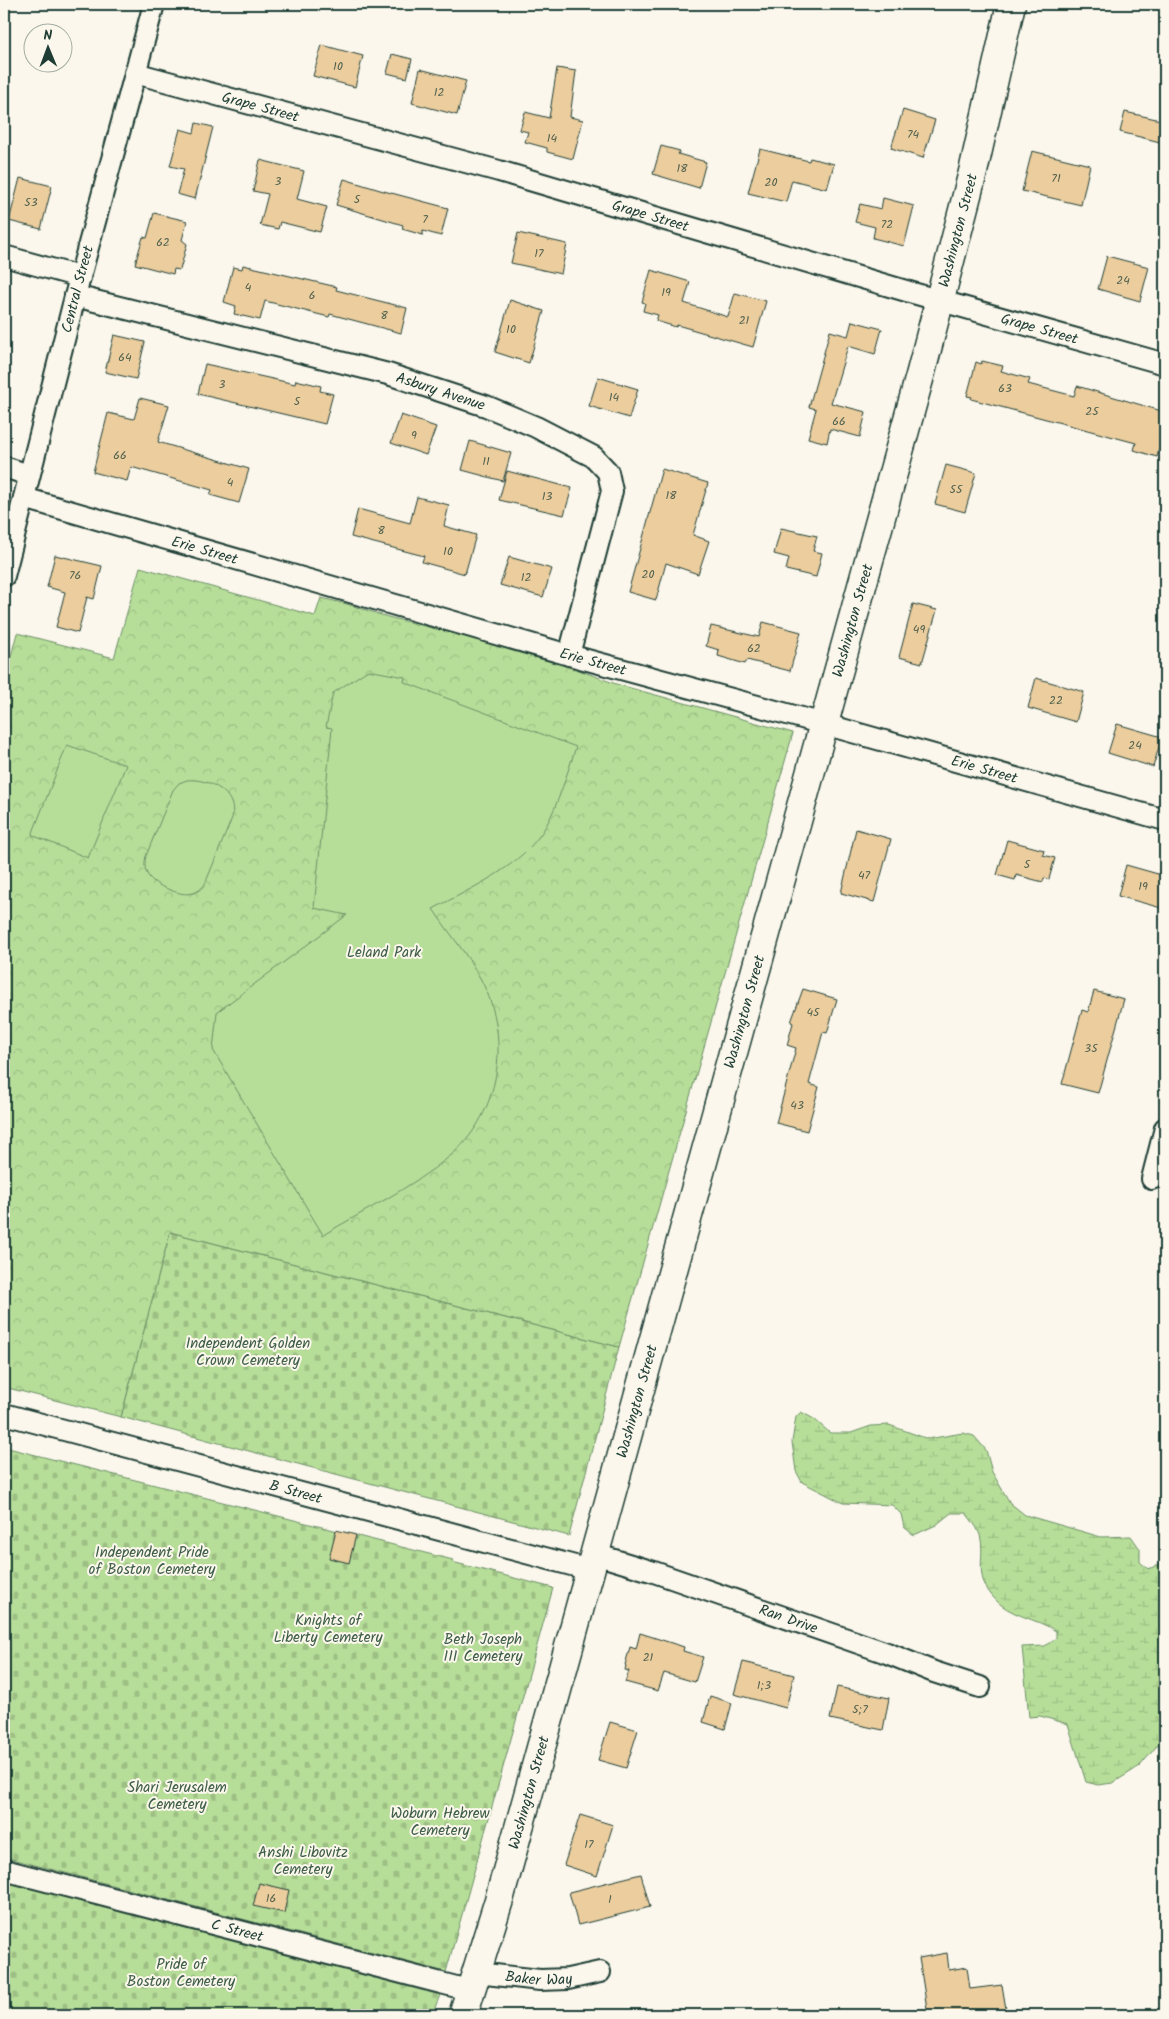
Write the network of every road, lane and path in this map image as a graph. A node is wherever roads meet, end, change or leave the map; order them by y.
1 (154, 4) edge
2 (1011, 4) edge
3 (135, 73) junction
4 (4, 256) edge
5 (80, 277) junction
6 (75, 296) junction
7 (939, 301) junction
8 (1165, 364) edge
9 (4, 467) edge
10 (29, 475) junction
11 (24, 498) junction
12 (4, 576) edge
13 (569, 655) junction
14 (824, 724) junction
15 (1165, 820) edge
16 (1165, 1128) edge
17 (1152, 1179) dead end
18 (4, 1414) edge
19 (593, 1562) junction
20 (980, 1687) dead end
21 (4, 1870) edge
22 (600, 1972) dead end
23 (471, 1993) edge

1 - 3 street, Central Street
2 - 7 main road, Washington Street
3 - 5 street, Central Street
3 - 7 street, Grape Street
4 - 5 street
5 - 6 street, Central Street
6 - 10 street, Central Street
6 - 13 street, Asbury Avenue
7 - 8 street, Grape Street
7 - 14 main road, Washington Street
9 - 10 street
10 - 11 street, Central Street
11 - 12 street, Central Street
11 - 13 street, Erie Street
13 - 14 street, Erie Street
14 - 15 street, Erie Street
14 - 19 main road, Washington Street
16 - 17 street
18 - 19 street, B Street
19 - 20 street, Ran Drive
19 - 23 main road, Washington Street
21 - 23 street, C Street
22 - 23 street, Baker Way

